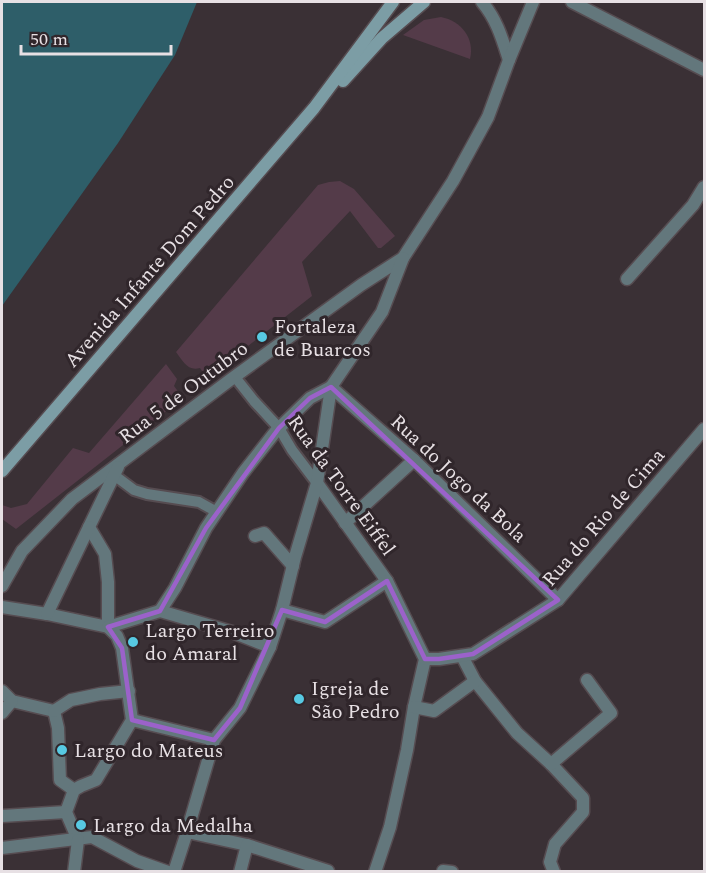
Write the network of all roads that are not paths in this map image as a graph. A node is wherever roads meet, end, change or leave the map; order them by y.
1 (393, 2) edge
2 (482, 2) edge
3 (533, 2) edge
4 (572, 2) edge
5 (424, 3) edge
6 (509, 60) junction
7 (705, 70) edge
8 (325, 94) junction
9 (705, 187) edge
10 (403, 258) junction
11 (627, 279) dead end
12 (235, 377) junction
13 (331, 387) junction
14 (279, 428) junction
15 (705, 429) edge
16 (414, 460) junction
17 (120, 463) junction
18 (2, 471) edge
19 (114, 476) junction
20 (317, 483) junction
21 (217, 512) junction
22 (345, 522) junction
23 (89, 527) junction
24 (255, 536) dead end
25 (293, 566) junction
26 (387, 581) junction
27 (2, 586) edge
28 (558, 600) junction
29 (2, 607) edge
30 (282, 610) junction
31 (160, 611) junction
32 (47, 614) junction
33 (108, 627) junction
34 (270, 647) junction
35 (462, 656) junction
36 (425, 659) junction
37 (587, 680) dead end
38 (475, 681) junction
39 (2, 691) edge
40 (129, 691) junction
41 (12, 701) junction
42 (414, 707) junction
43 (54, 711) junction
44 (2, 713) edge
45 (132, 720) junction
46 (214, 740) junction
47 (551, 764) junction
48 (75, 790) junction
49 (66, 812) junction
50 (2, 816) edge
51 (187, 832) junction
52 (78, 840) junction
53 (248, 844) junction
54 (2, 848) edge
55 (328, 871) edge
56 (74, 872) edge
57 (168, 872) edge
58 (174, 872) edge
59 (240, 872) edge
60 (375, 872) edge
61 (554, 872) edge

1 - 8 street
2 - 6 street
3 - 6 street, Rua 5 de Outubro
4 - 7 street
5 - 8 street
6 - 10 street, Rua 5 de Outubro
8 - 18 street, Avenida Infante Dom Pedro
9 - 11 street
10 - 12 street, Rua 5 de Outubro
10 - 13 street
12 - 14 lane, Rua da Torre Eiffel
12 - 17 street, Rua 5 de Outubro
13 - 14 street
13 - 16 street, Rua do Jogo da Bola
13 - 20 street
14 - 20 lane, Rua da Torre Eiffel
14 - 21 street
15 - 28 street, Rua do Rio de Cima
16 - 22 street
16 - 28 street, Rua do Jogo da Bola
17 - 19 street
17 - 27 street, Rua 5 de Outubro
19 - 21 lane
19 - 23 street
20 - 22 street, Rua da Torre Eiffel
20 - 25 street
21 - 31 street
22 - 26 street, Rua da Torre Eiffel
23 - 32 street
23 - 33 street
24 - 25 street
25 - 30 street
26 - 30 street
26 - 36 street, Rua da Torre Eiffel
28 - 35 street, Rua do Rio de Cima
29 - 32 street
30 - 34 street
31 - 33 street
31 - 34 street
32 - 33 street
33 - 40 street
34 - 46 street
35 - 36 street, Rua do Rio de Cima
35 - 38 street
36 - 42 street
37 - 47 street
38 - 42 street
38 - 47 street
39 - 41 street
40 - 43 street
40 - 45 street
41 - 43 street
41 - 44 street
42 - 60 street
43 - 48 street
45 - 46 street
45 - 48 street
46 - 51 street
47 - 61 street
48 - 49 street
49 - 50 street
49 - 52 street
51 - 53 street
51 - 58 street
52 - 54 street
52 - 56 street
52 - 57 street
53 - 55 street
53 - 59 street

